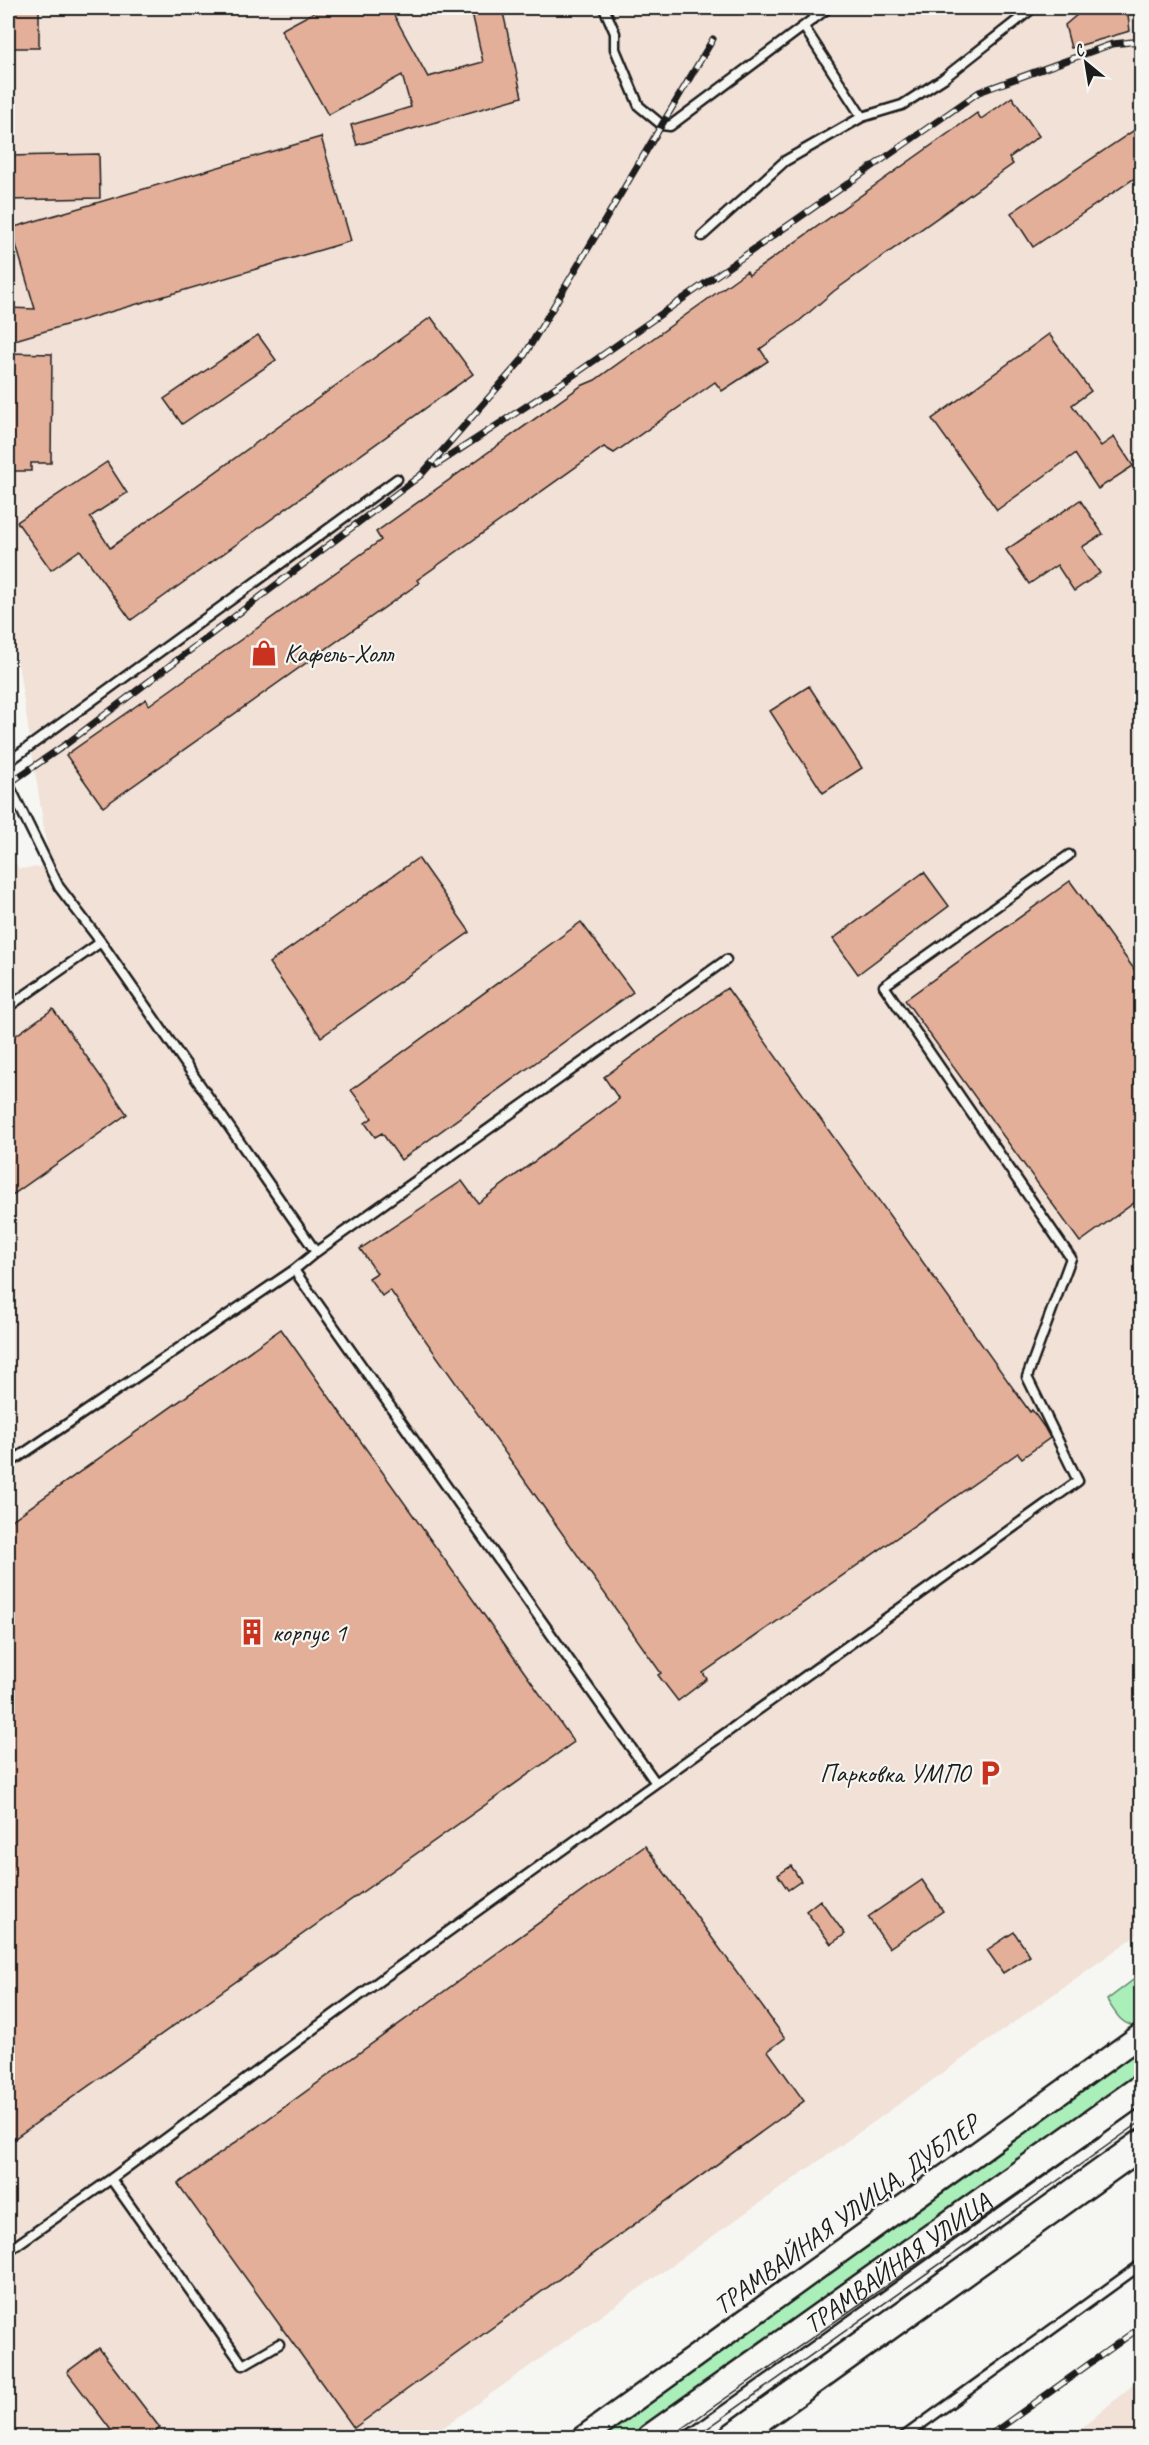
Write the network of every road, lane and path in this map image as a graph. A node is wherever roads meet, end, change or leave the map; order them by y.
1 (604, 8) edge
2 (828, 8) edge
3 (1033, 8) edge
4 (804, 27) junction
5 (862, 117) junction
6 (702, 236) dead end
7 (397, 480) dead end
8 (8, 762) edge
9 (8, 783) edge
10 (1069, 855) dead end
11 (101, 942) junction
12 (726, 960) dead end
13 (8, 1007) edge
14 (316, 1252) junction
15 (294, 1270) junction
16 (8, 1464) edge
17 (656, 1783) junction
18 (1142, 2034) edge
19 (1142, 2088) edge
20 (1142, 2144) edge
21 (111, 2179) junction
22 (8, 2251) edge
23 (1142, 2264) edge
24 (279, 2344) dead end
25 (582, 2438) edge
26 (651, 2438) edge
27 (732, 2438) edge
28 (902, 2438) edge

1 - 4 lane
2 - 4 lane
3 - 5 lane
4 - 5 lane
5 - 6 lane
7 - 8 lane
9 - 11 lane
10 - 17 lane
11 - 13 lane
11 - 14 lane
12 - 14 lane
14 - 15 lane
15 - 16 lane
15 - 17 lane
17 - 21 lane
18 - 25 street, ТРАМВАЙНАЯ УЛИЦА, ДУБЛЕР
19 - 26 main road, ТРАМВАЙНАЯ УЛИЦА
20 - 27 main road, ТРАМВАЙНАЯ УЛИЦА
21 - 22 lane
21 - 24 lane
23 - 28 lane

